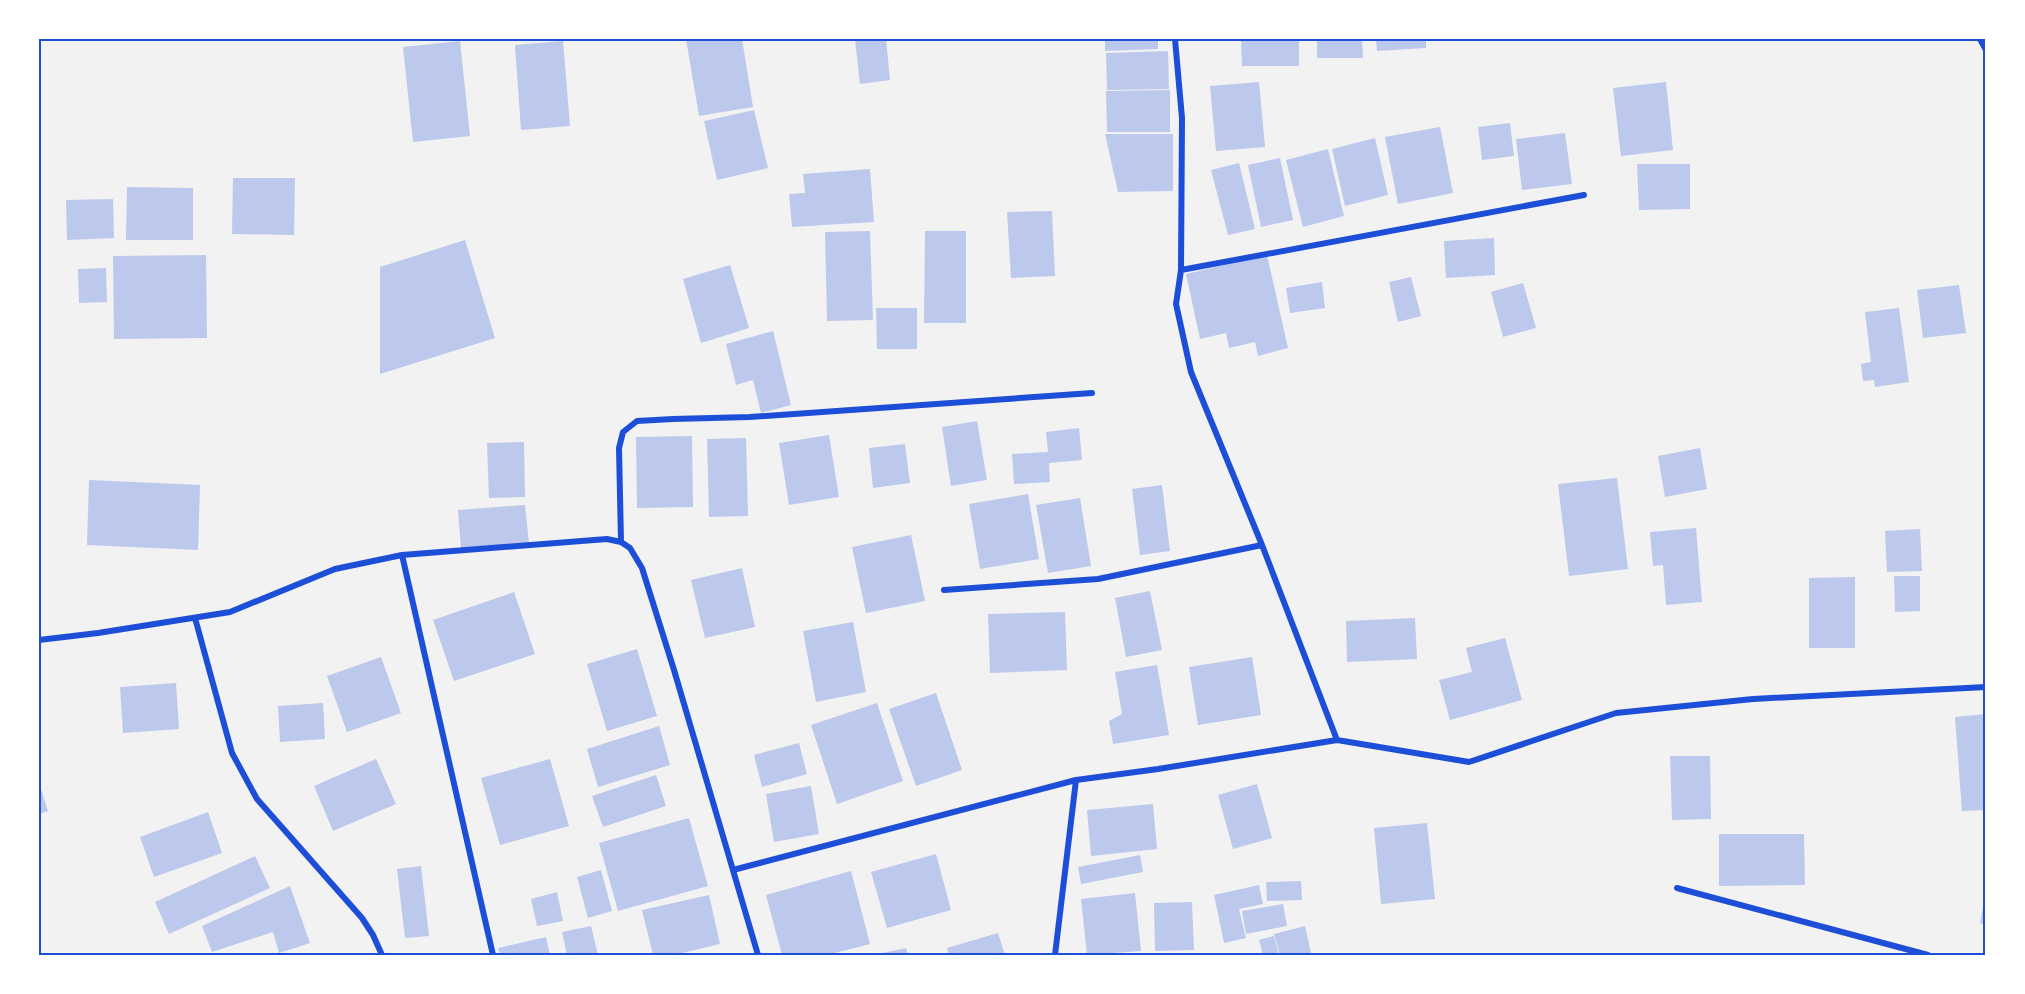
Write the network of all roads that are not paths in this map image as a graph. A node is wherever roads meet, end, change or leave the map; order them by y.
1 (1175, 39) edge
2 (1980, 39) edge
3 (1986, 50) edge
4 (1584, 195) dead end
5 (1181, 270) junction
6 (1092, 393) dead end
7 (621, 542) junction
8 (1262, 545) junction
9 (402, 555) junction
10 (944, 590) dead end
11 (195, 618) junction
12 (39, 640) edge
13 (1986, 687) edge
14 (1338, 740) junction
15 (1076, 780) junction
16 (733, 870) junction
17 (1677, 888) dead end
18 (382, 955) edge
19 (493, 955) edge
20 (758, 955) edge
21 (1055, 955) edge
22 (1928, 955) edge

1 - 5 street
2 - 3 street
4 - 5 street
5 - 8 street
6 - 7 street
7 - 9 street
7 - 16 street
8 - 10 street
8 - 14 street
9 - 11 street
9 - 19 street
11 - 12 street
11 - 18 street
13 - 14 street
14 - 15 street
15 - 16 street
15 - 21 street
16 - 20 street
17 - 22 street

